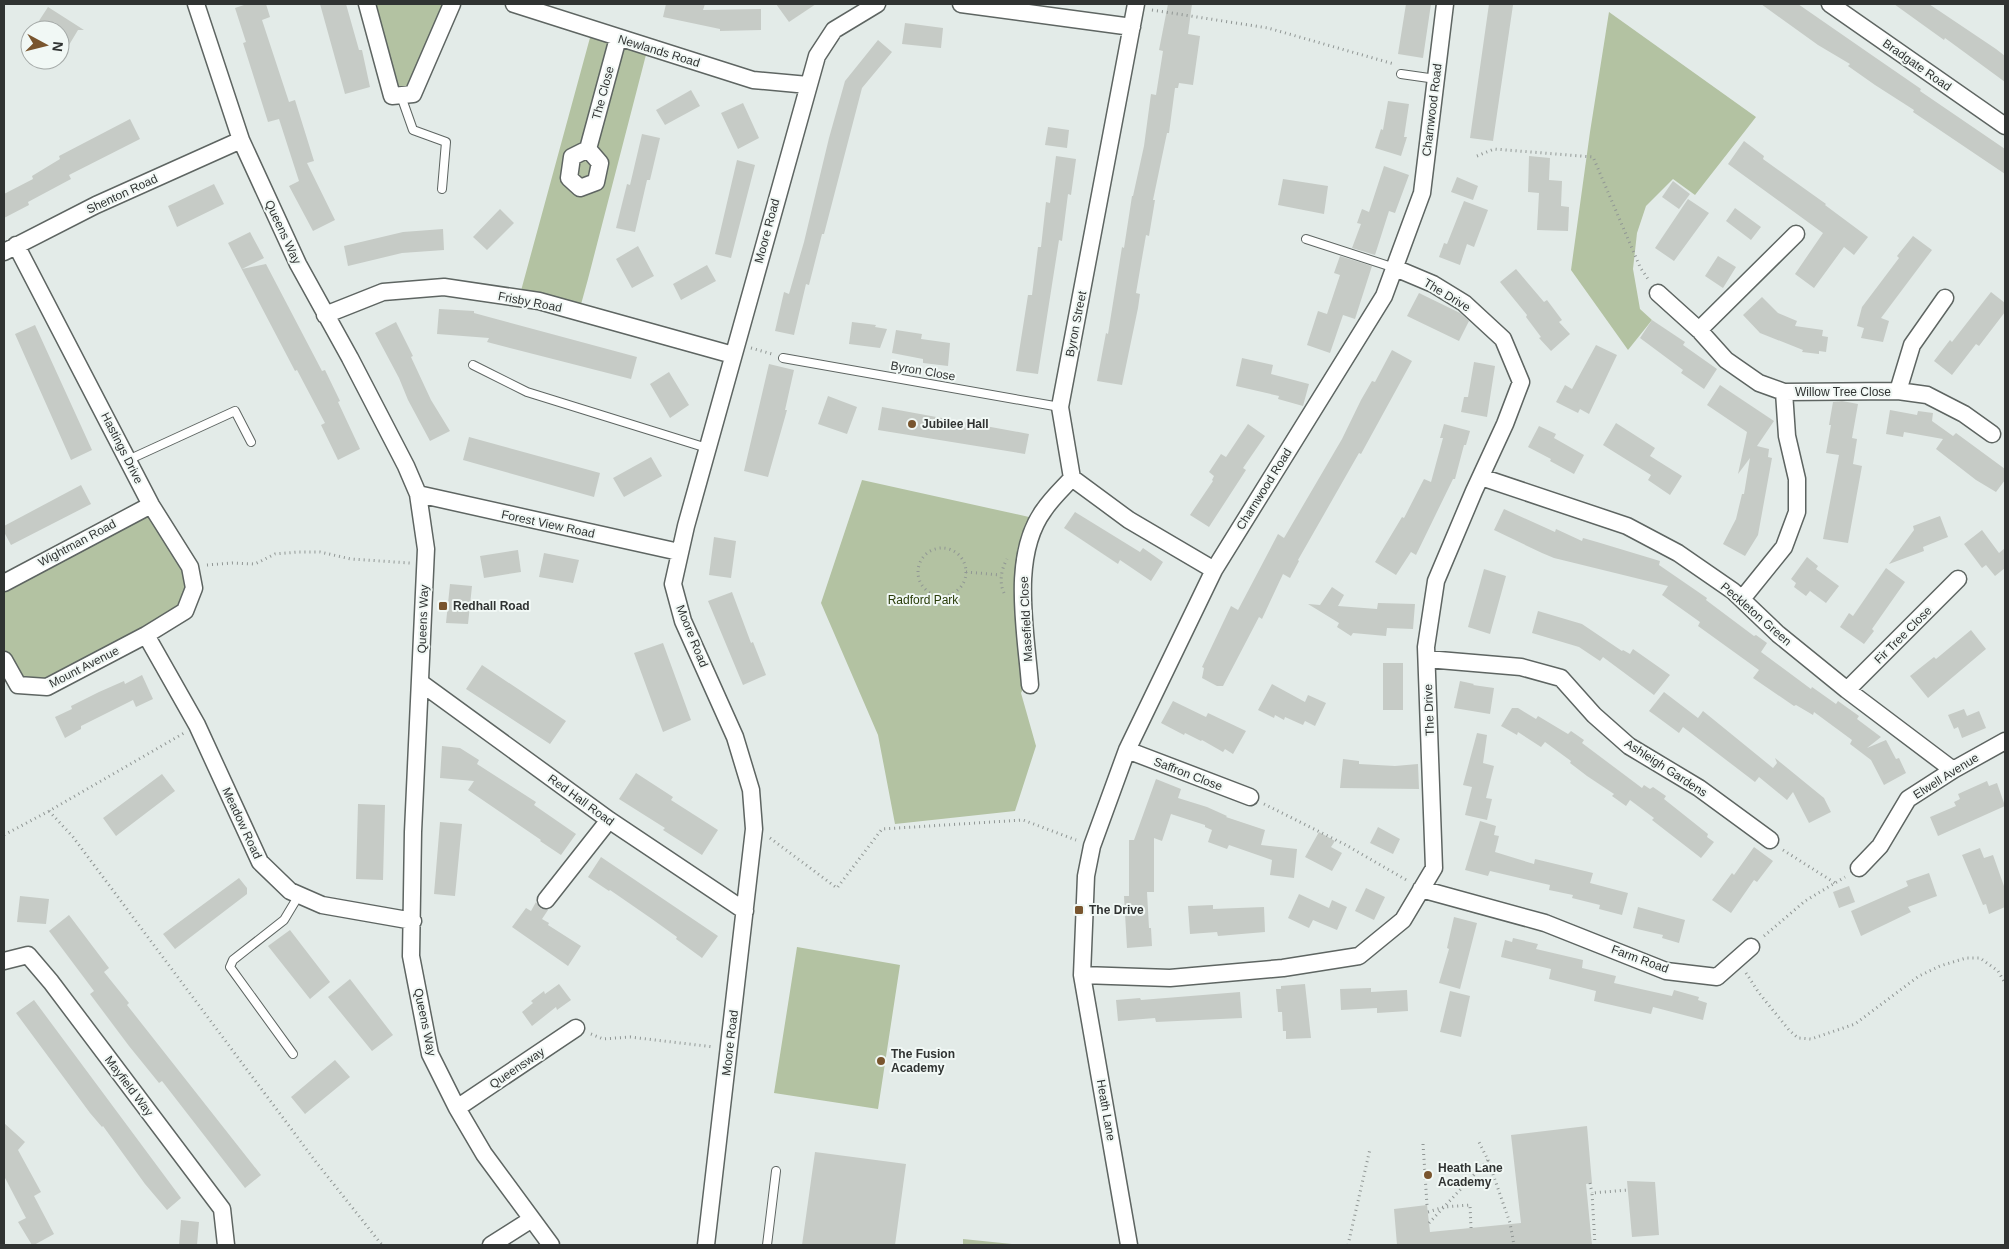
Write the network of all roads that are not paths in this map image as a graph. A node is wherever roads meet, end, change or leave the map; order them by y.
1 (196, 4) edge
2 (367, 4) edge
3 (452, 4) edge
4 (514, 4) edge
5 (877, 4) edge
6 (961, 4) edge
7 (1445, 4) edge
8 (1830, 4) edge
9 (1136, 6) edge
10 (1132, 27) junction
11 (618, 38) junction
12 (1401, 74) road end
13 (1436, 79) junction
14 (808, 85) junction
15 (402, 96) junction
16 (2005, 126) edge
17 (241, 140) junction
18 (588, 149) dead end
19 (442, 189) dead end
20 (1796, 234) dead end
21 (1306, 239) dead end
22 (10, 248) edge
23 (1395, 268) junction
24 (1658, 294) road end
25 (1945, 298) dead end
26 (325, 315) junction
27 (1699, 330) junction
28 (735, 350) junction
29 (783, 358) road end
30 (473, 365) dead end
31 (1784, 392) junction
32 (1898, 392) junction
33 (1060, 407) junction
34 (1992, 434) dead end
35 (251, 442) dead end
36 (707, 448) junction
37 (128, 460) junction
38 (1481, 476) junction
39 (1072, 478) junction
40 (418, 494) junction
41 (151, 505) junction
42 (679, 552) junction
43 (1214, 570) junction
44 (1958, 579) dead end
45 (4, 583) edge
46 (1742, 599) junction
47 (146, 635) junction
48 (1426, 659) junction
49 (4, 660) edge
50 (421, 683) junction
51 (1030, 685) dead end
52 (1847, 690) junction
53 (2005, 741) edge
54 (1127, 750) junction
55 (1953, 770) junction
56 (1250, 797) road end
57 (609, 820) junction
58 (1770, 840) road end
59 (1858, 868) road end
60 (1421, 889) junction
61 (299, 895) junction
62 (546, 900) dead end
63 (745, 910) junction
64 (412, 921) junction
65 (1751, 947) road end
66 (4, 961) edge
67 (1082, 975) junction
68 (576, 1028) road end
69 (293, 1054) dead end
70 (458, 1108) junction
71 (776, 1170) dead end
72 (532, 1219) junction
73 (226, 1245) edge
74 (491, 1245) edge
75 (551, 1245) edge
76 (706, 1245) edge
77 (767, 1245) edge
78 (1129, 1245) edge

1 - 17 street, Queens Way
2 - 15 street
3 - 15 street
4 - 11 street, Newlands Road
5 - 14 street, Moore Road
6 - 10 street
7 - 13 street, Charnwood Road
8 - 16 street, Bradgate Road
9 - 10 street, Byron Street
10 - 33 street, Byron Street
11 - 14 street, Newlands Road
11 - 18 street, The Close
12 - 13 lane
13 - 23 street, Charnwood Road
14 - 28 street, Moore Road
15 - 19 lane
17 - 22 street, Shenton Road
17 - 26 street, Queens Way
20 - 27 street
21 - 23 lane
22 - 37 street, Hastings Drive
23 - 38 street, The Drive
23 - 43 street, Charnwood Road
24 - 27 street, Willow Tree Close
25 - 32 street
26 - 28 street, Frisby Road
26 - 40 street, Queens Way
27 - 31 street, Willow Tree Close
28 - 36 street, Moore Road
29 - 33 lane, Byron Close
30 - 36 lane
31 - 32 street, Willow Tree Close
31 - 46 street
32 - 34 street, Willow Tree Close
33 - 39 street, Byron Street
35 - 37 lane
36 - 42 street, Moore Road
37 - 41 street, Hastings Drive
38 - 46 street, Peckleton Green
38 - 48 street, The Drive
39 - 43 street
39 - 51 street, Masefield Close
40 - 42 street, Forest View Road
40 - 50 street, Queens Way
41 - 45 street, Wightman Road
41 - 47 street, Hastings Drive
42 - 63 street, Moore Road
43 - 54 street, Charnwood Road
44 - 52 street, Fir Tree Close
46 - 52 street, Peckleton Green
47 - 49 street, Mount Avenue
47 - 61 street, Meadow Road
48 - 58 street, Ashleigh Gardens
48 - 60 street, The Drive
50 - 57 street, Red Hall Road
50 - 64 street, Queens Way
52 - 55 street, Peckleton Green
53 - 55 street, Elwell Avenue
54 - 56 street, Saffron Close
54 - 67 street, Charnwood Road
55 - 59 street, Elwell Avenue
57 - 62 street
57 - 63 street, Red Hall Road
60 - 65 street, Farm Road
60 - 67 street, The Drive
61 - 64 street, Meadow Road
61 - 69 lane
63 - 76 street, Moore Road
64 - 70 street, Queens Way
66 - 73 street, Mayfield Way
67 - 78 street, Heath Lane
68 - 70 street, Queensway
70 - 72 street, Queens Way
71 - 77 lane
72 - 74 street
72 - 75 street, Queens Way

